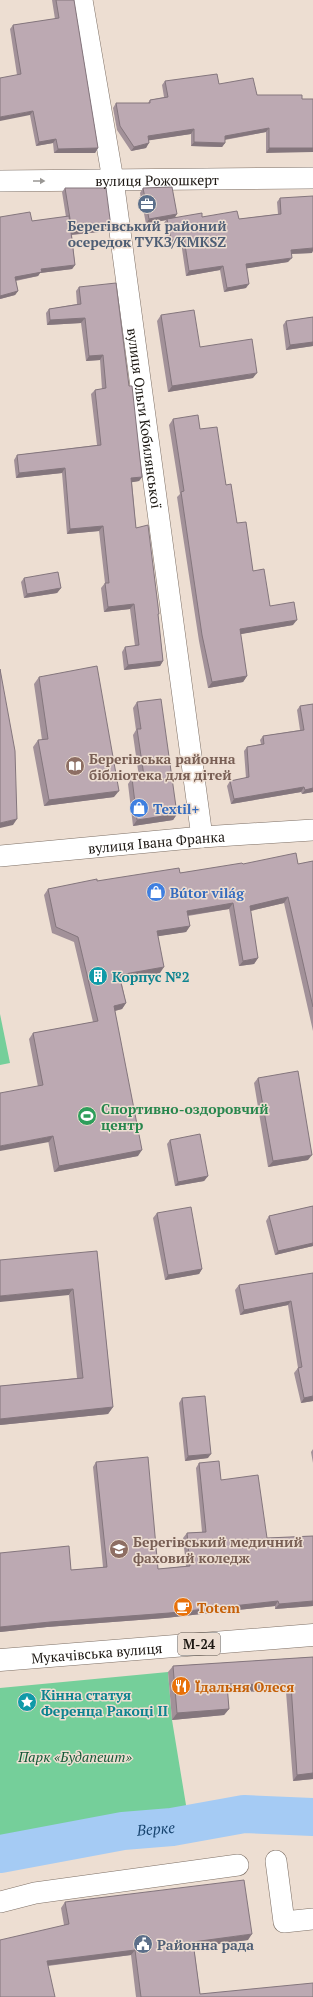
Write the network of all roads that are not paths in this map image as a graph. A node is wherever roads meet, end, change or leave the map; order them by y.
1 (82, 0) edge
2 (313, 178) edge
3 (113, 180) junction
4 (0, 181) edge
5 (313, 830) edge
6 (202, 837) junction
7 (0, 856) edge
8 (313, 1635) edge
9 (0, 1660) edge
10 (276, 1861) dead end
11 (238, 1865) dead end
12 (0, 1902) edge
13 (313, 1918) edge

1 - 3 street, вулиця Ольги Кобилянської
2 - 3 street, вулиця Рожошкерт
4 -> 3 street, вулиця Рожошкерт
3 - 6 street, вулиця Ольги Кобилянської
5 - 6 street, вулиця Івана Франка
6 - 7 street, вулиця Івана Франка
8 - 9 highway, Мукачівська вулиця / М-24
10 - 13 street
11 - 12 street

